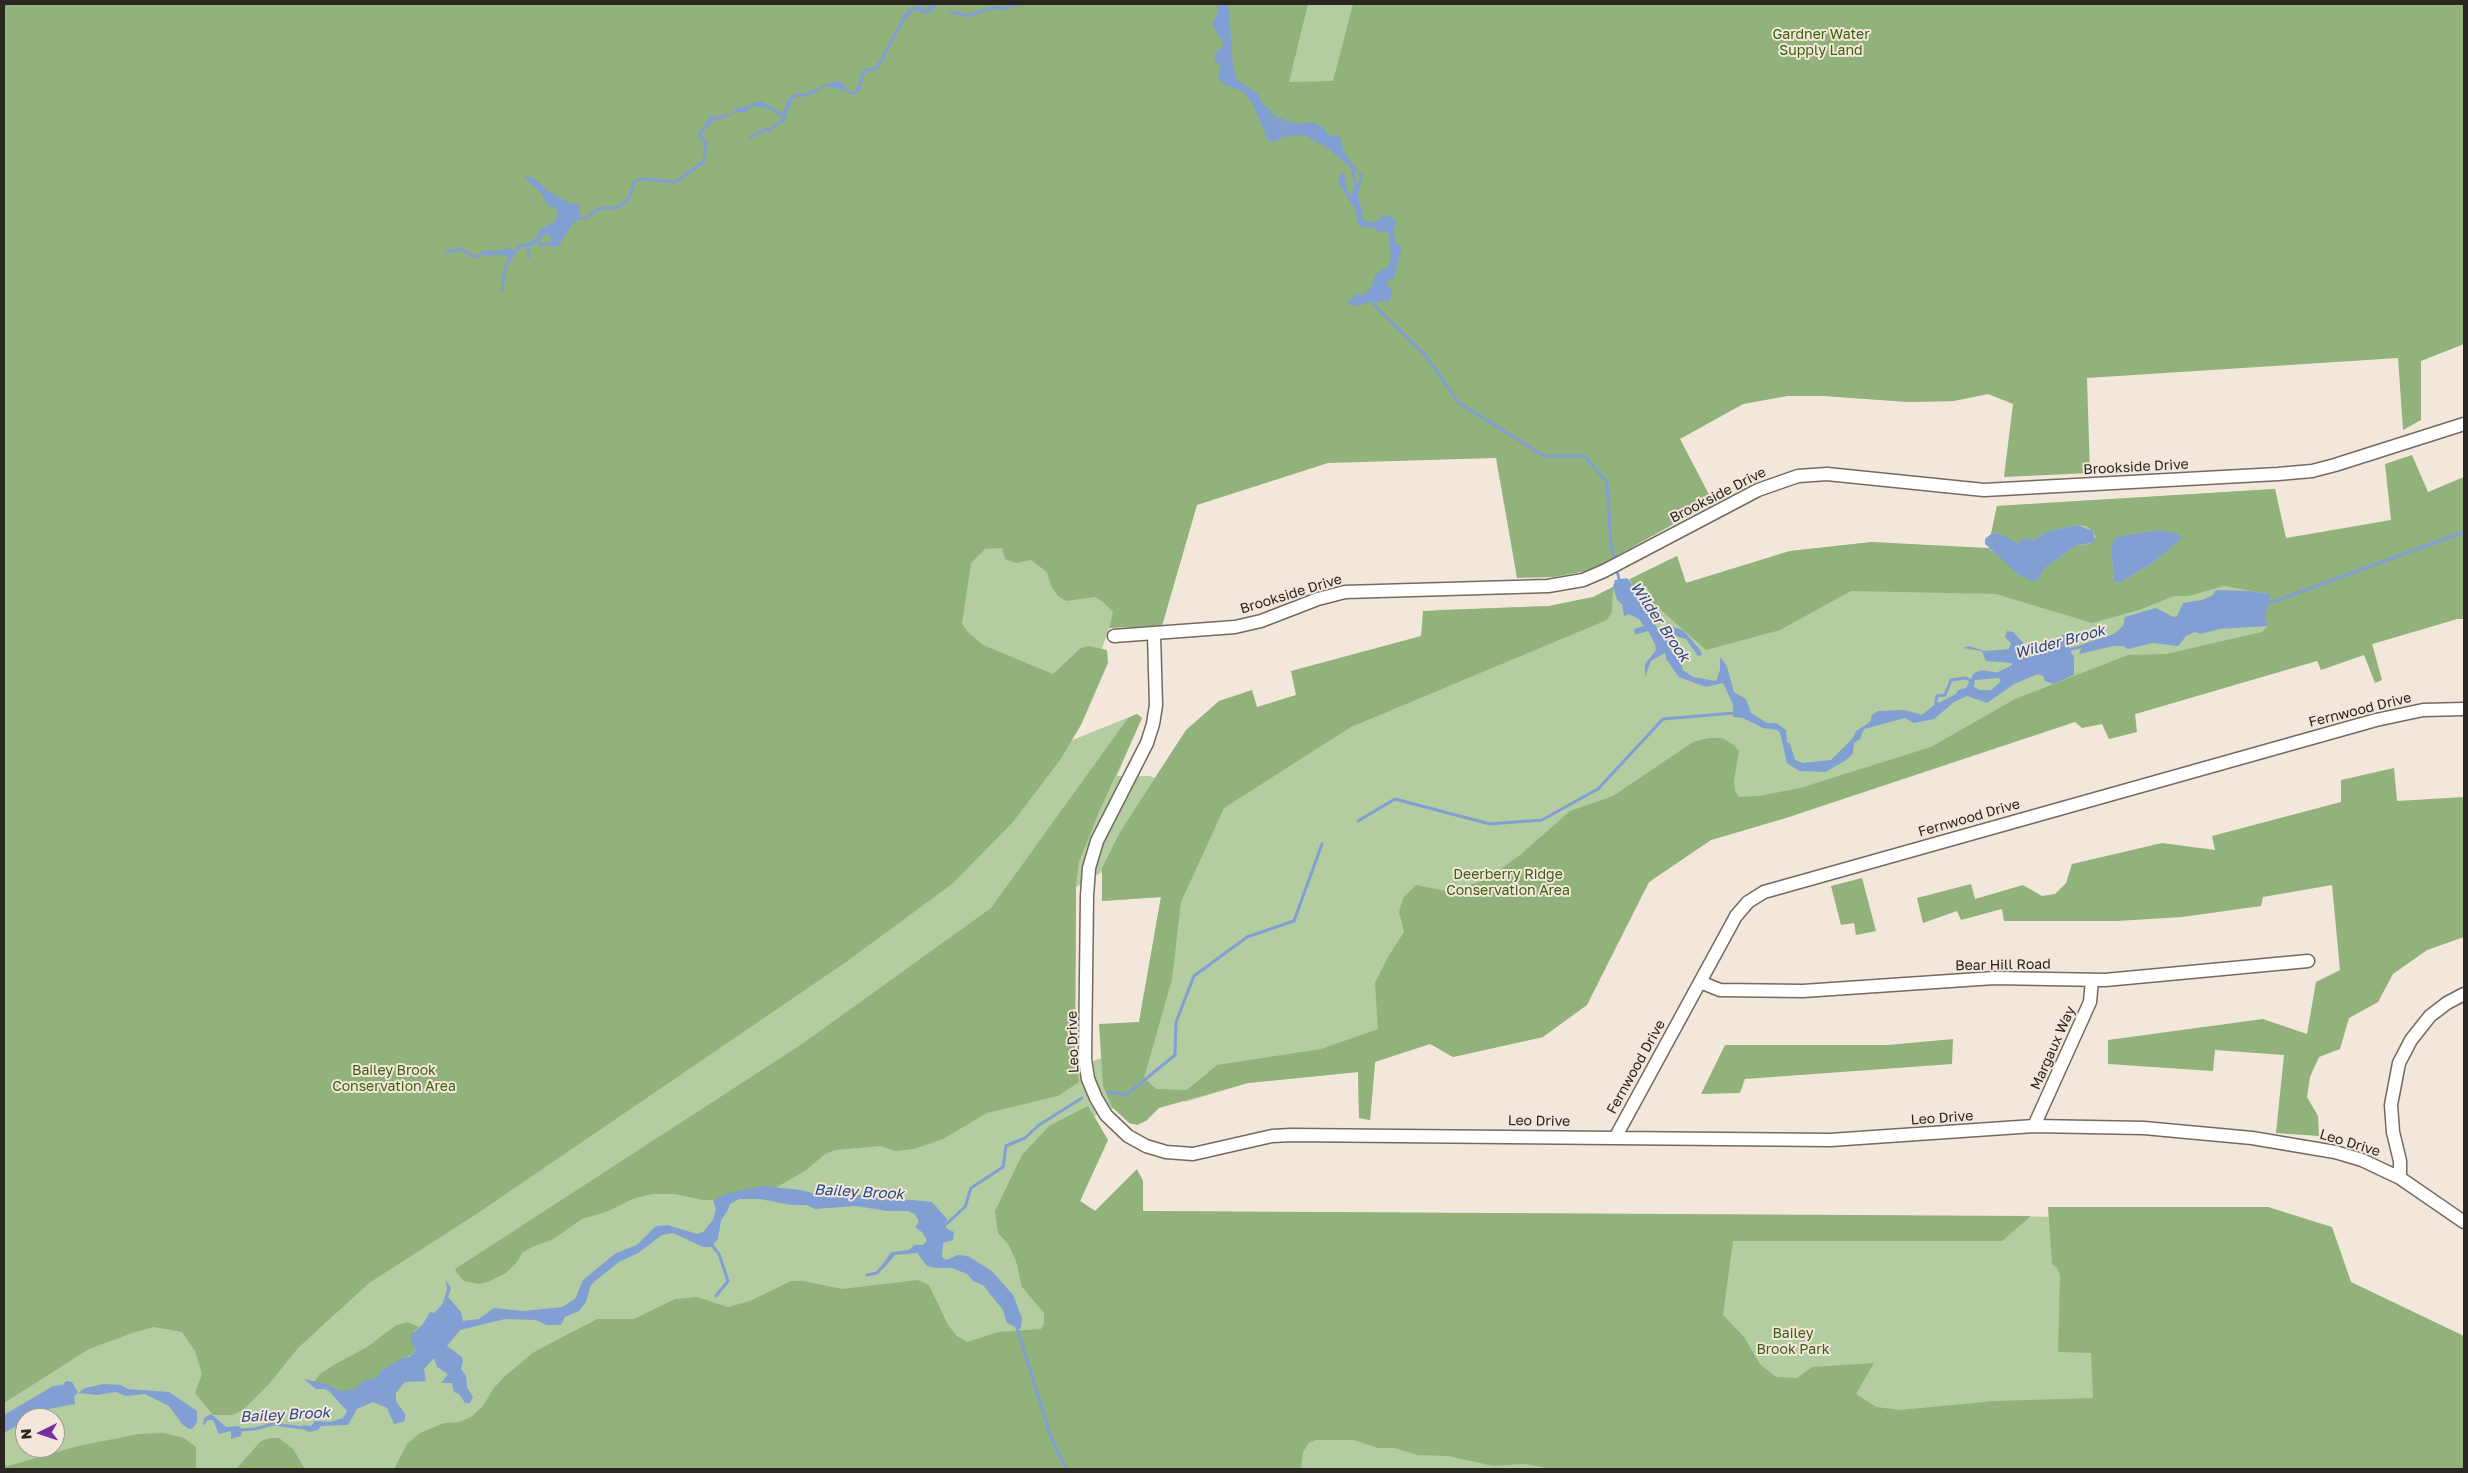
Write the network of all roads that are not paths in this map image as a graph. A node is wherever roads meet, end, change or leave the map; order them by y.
1 (2464, 424) edge
2 (1154, 635) junction
3 (1114, 636) dead end
4 (2464, 710) edge
5 (2308, 962) dead end
6 (2092, 980) junction
7 (1700, 982) junction
8 (2464, 994) edge
9 (2034, 1126) junction
10 (1615, 1138) junction
11 (2400, 1178) junction
12 (2464, 1222) edge

1 - 2 street, Brookside Drive
2 - 3 street, Brookside Drive
2 - 10 street, Leo Drive
4 - 7 street, Fernwood Drive
5 - 6 street, Bear Hill Road
6 - 7 street, Bear Hill Road
6 - 9 street, Margaux Way
7 - 10 street, Fernwood Drive
8 - 11 street
9 - 10 street, Leo Drive
9 - 11 street, Leo Drive
11 - 12 street, Leo Drive

